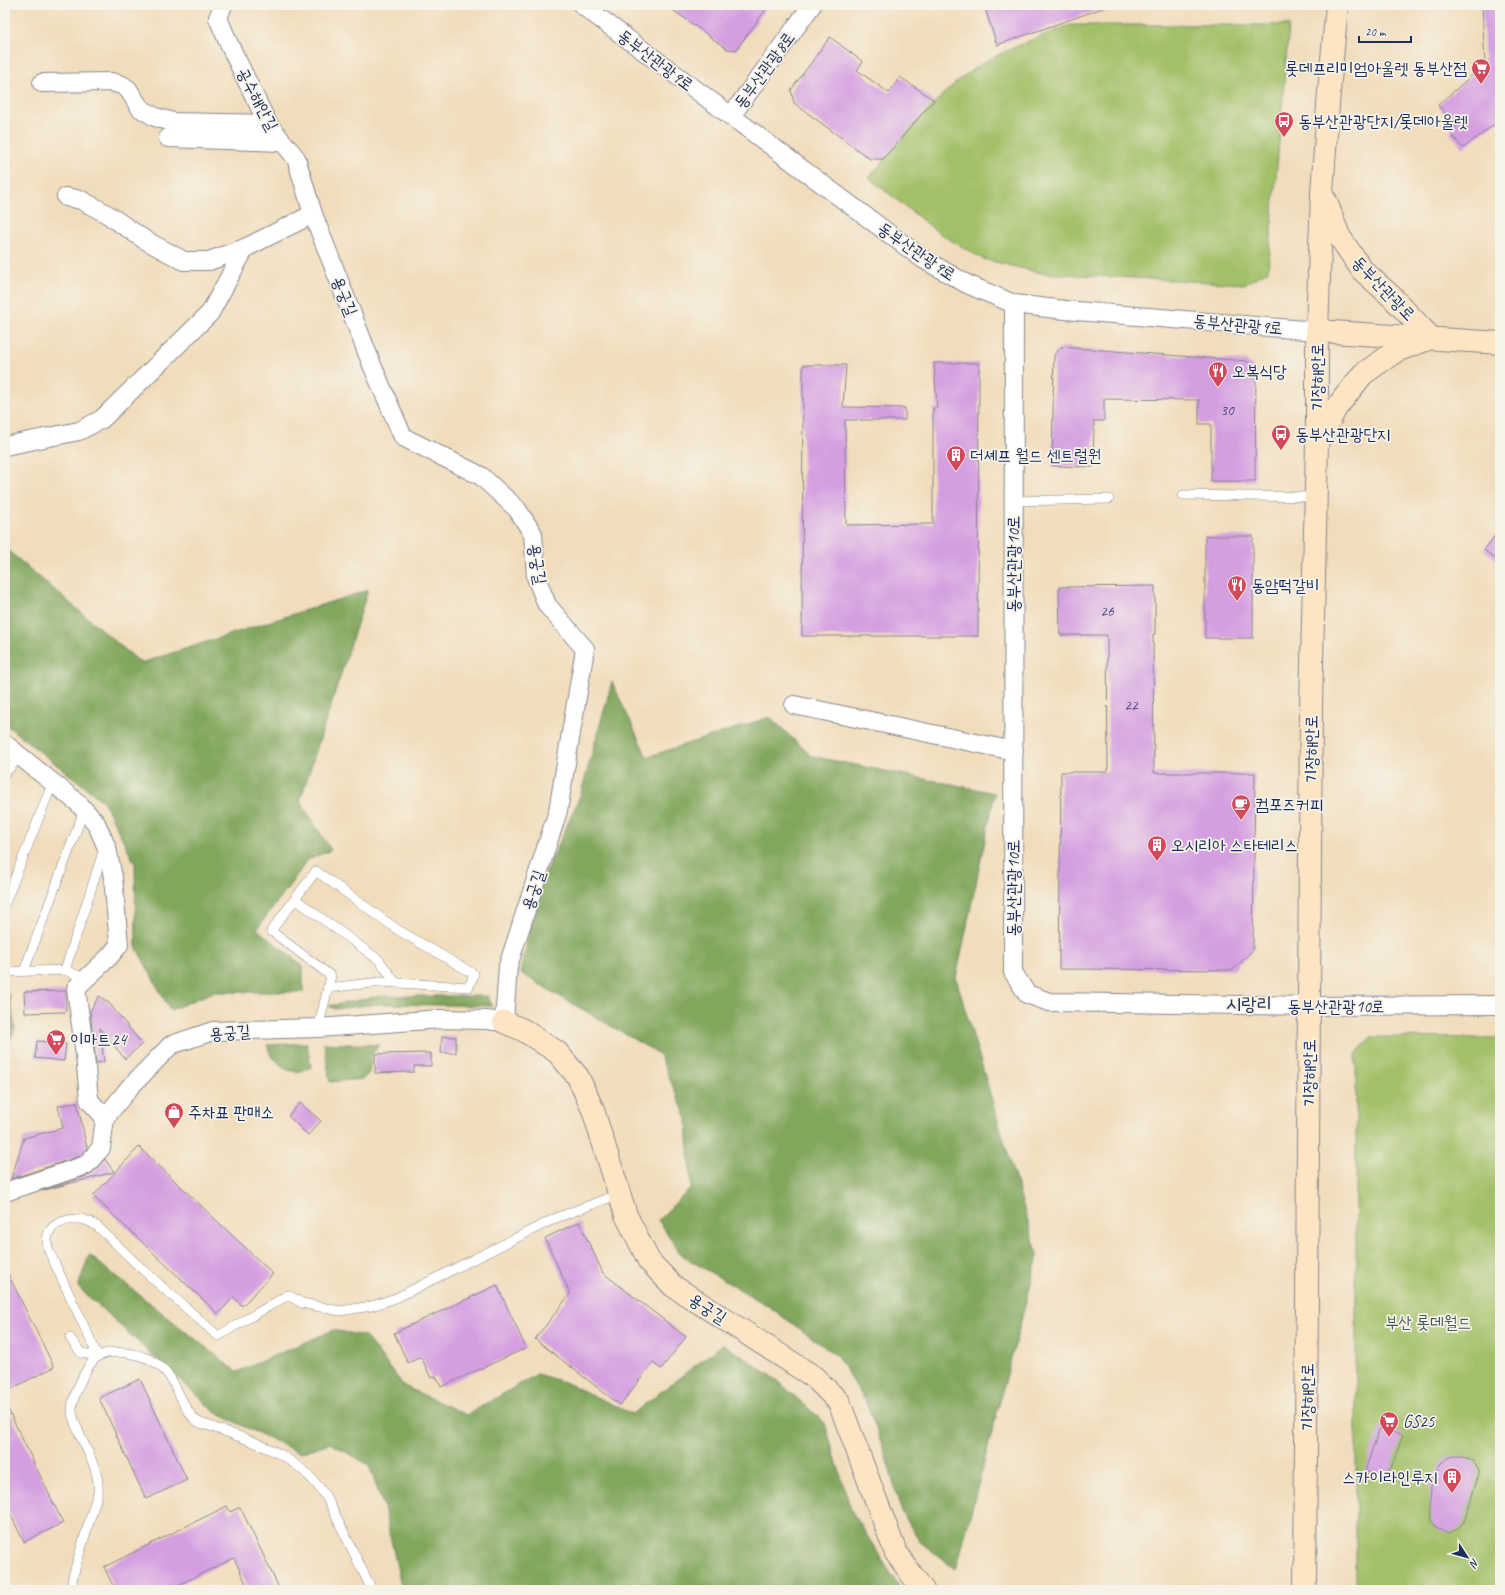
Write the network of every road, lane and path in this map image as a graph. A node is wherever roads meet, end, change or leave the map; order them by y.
1 (223, 5) edge
2 (582, 5) edge
3 (812, 5) edge
4 (1337, 5) edge
5 (42, 83) dead end
6 (730, 116) junction
7 (268, 124) junction
8 (168, 138) dead end
9 (282, 142) junction
10 (1322, 193) junction
11 (66, 197) dead end
12 (313, 214) junction
13 (245, 248) junction
14 (1014, 304) junction
15 (1317, 330) junction
16 (1431, 338) junction
17 (1500, 343) edge
18 (1317, 443) junction
19 (5, 446) edge
20 (1183, 496) dead end
21 (1316, 497) junction
22 (1109, 499) dead end
23 (1013, 501) junction
24 (794, 705) dead end
25 (5, 744) edge
26 (1014, 751) junction
27 (21, 756) junction
28 (5, 773) edge
29 (52, 782) junction
30 (84, 810) junction
31 (105, 844) junction
32 (295, 900) junction
33 (5, 903) edge
34 (65, 970) junction
35 (24, 971) junction
36 (5, 972) edge
37 (86, 979) junction
38 (396, 983) junction
39 (327, 988) junction
40 (1500, 1005) edge
41 (1309, 1006) junction
42 (504, 1022) junction
43 (318, 1028) junction
44 (105, 1118) junction
45 (5, 1192) edge
46 (619, 1194) junction
47 (70, 1338) dead end
48 (98, 1356) junction
49 (74, 1590) edge
50 (372, 1590) edge
51 (923, 1590) edge
52 (1306, 1590) edge

1 - 7 street, 공수해안길
2 - 6 street, 동부산관광9로
3 - 6 street, 동부산관광8로
4 - 10 main road, 기장해안로
5 - 7 street
6 - 14 street, 동부산관광9로
7 - 9 street, 공수해안길
8 - 9 street
9 - 12 street, 공수해안길
10 - 15 main road, 기장해안로
10 - 16 main road, 동부산관광로
11 - 13 street
12 - 13 street
12 - 42 street, 용궁길
13 - 19 street
14 - 15 street, 동부산관광9로
14 - 23 street, 동부산관광10로
15 - 16 main road, 동부산관광로
15 - 18 main road, 기장해안로
16 - 17 main road, 동부산관광로
16 - 18 main road, 동부산관광로
18 - 21 main road, 기장해안로
20 - 21 lane
21 - 41 main road, 기장해안로
22 - 23 lane
23 - 26 street, 동부산관광10로
24 - 26 street
25 - 27 street
26 - 41 street, 동부산관광10로
27 - 28 lane
27 - 29 street
29 - 30 street
29 - 33 lane
30 - 31 street
30 - 35 lane
31 - 34 lane
31 - 37 street
32 - 38 lane
32 - 38 lane
32 - 39 lane
34 - 35 lane
34 - 37 lane
35 - 36 lane
37 - 44 street
38 - 39 lane
39 - 43 lane
40 - 41 street, 동부산관광10로
41 - 52 main road, 기장해안로
42 - 43 street, 용궁길
42 - 46 main road, 용궁길
43 - 44 street, 용궁길
44 - 45 street
46 - 48 lane
46 - 51 main road, 용궁길
47 - 48 lane
48 - 49 lane
48 - 50 lane

